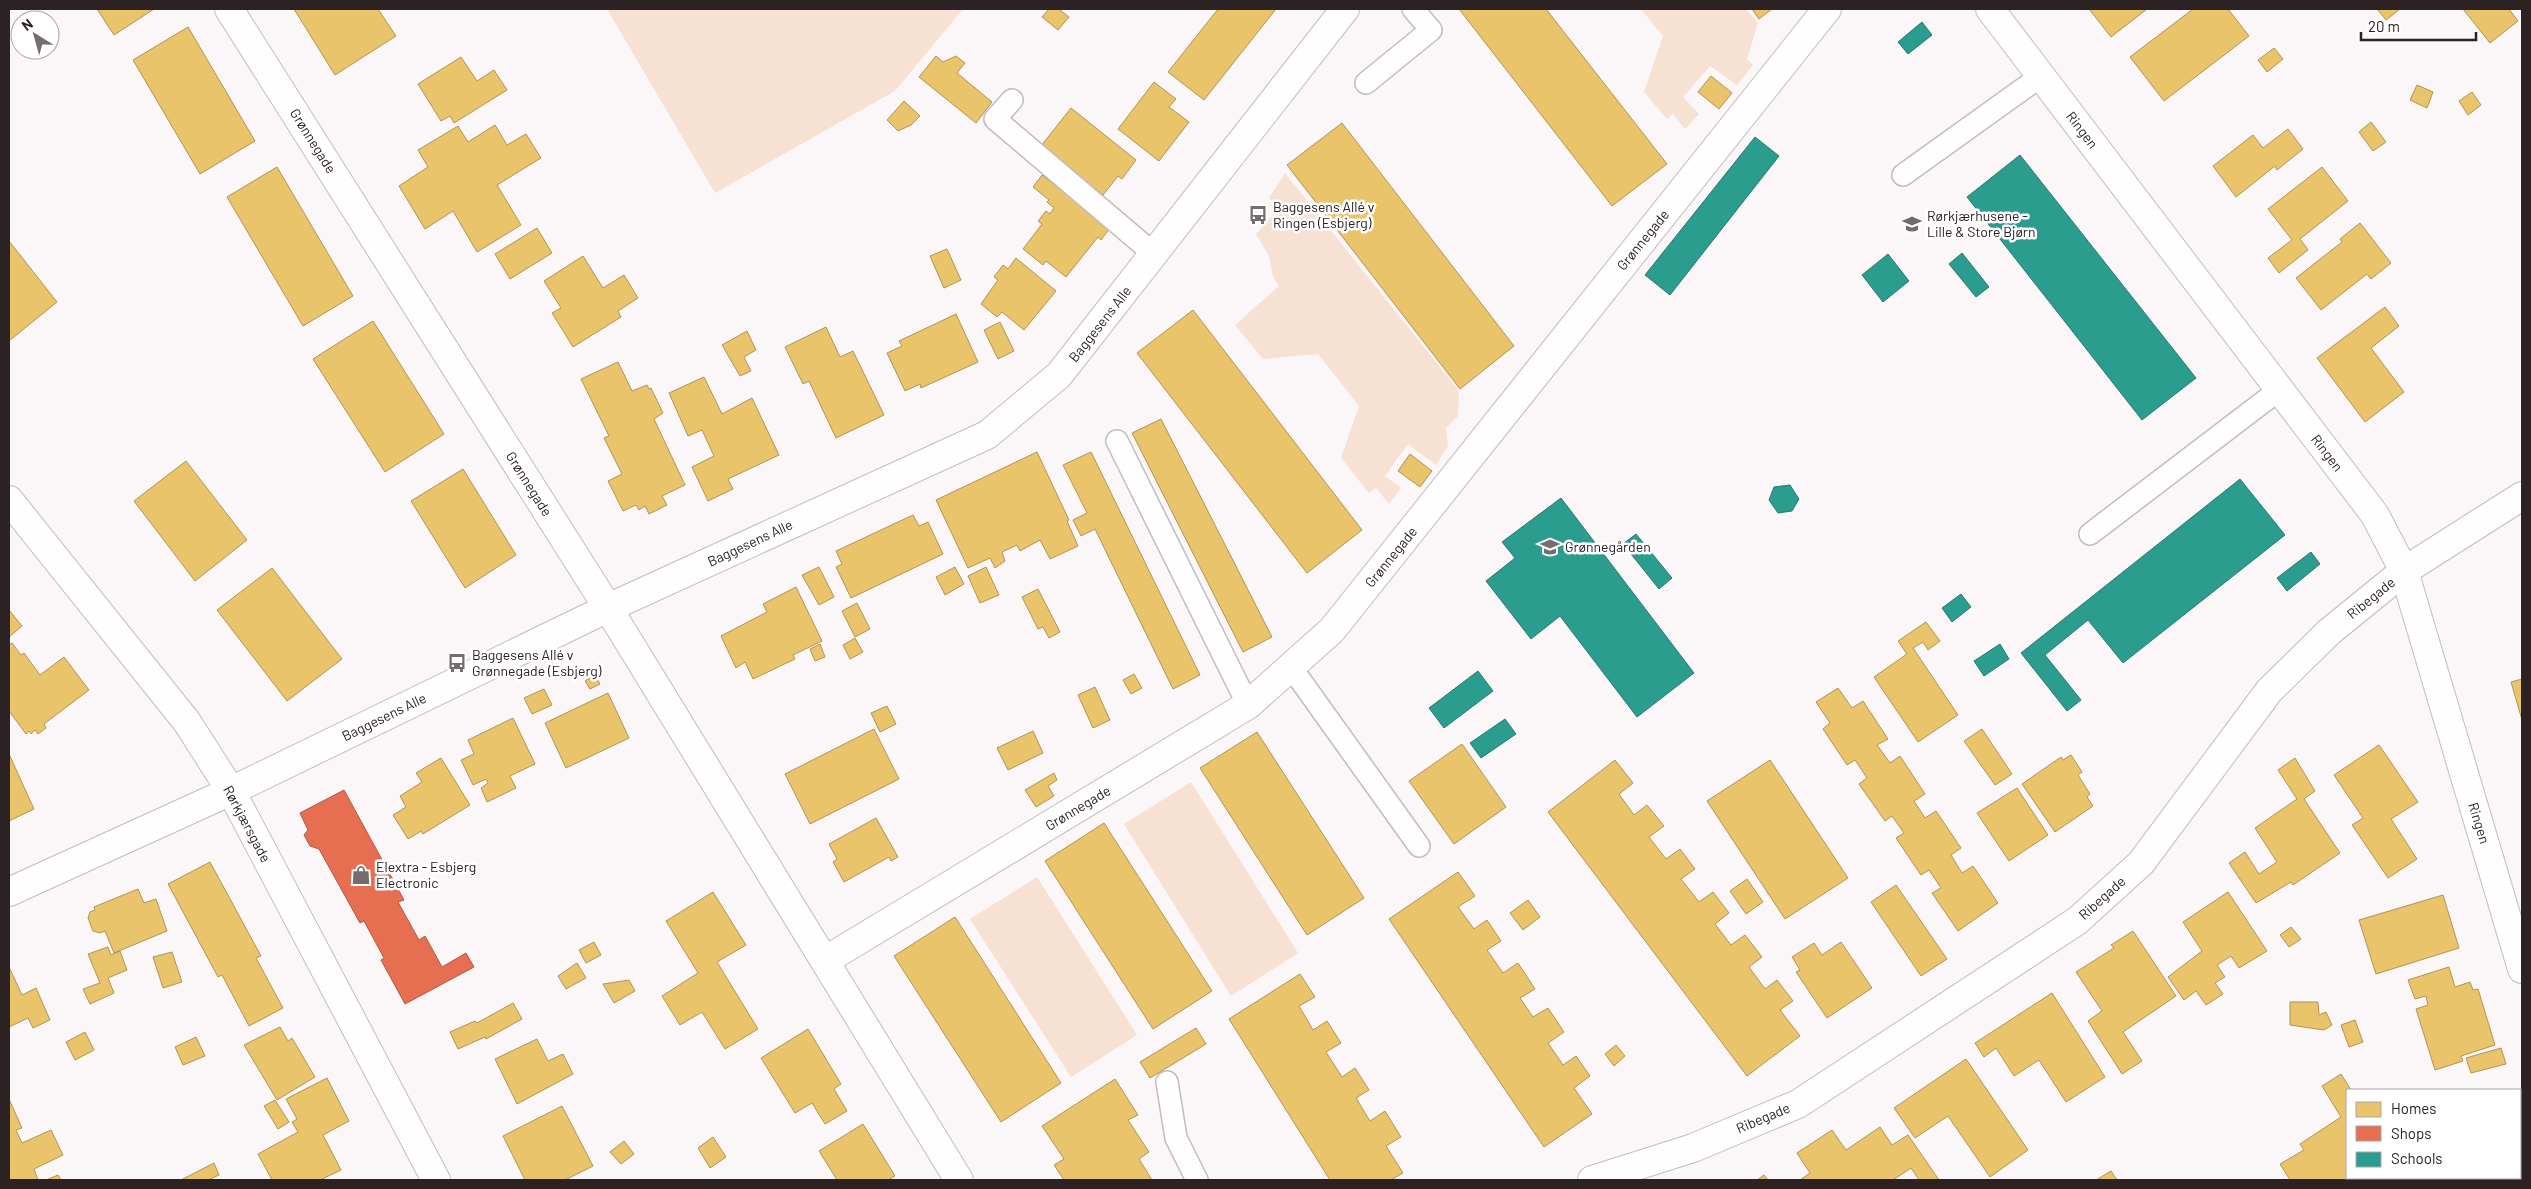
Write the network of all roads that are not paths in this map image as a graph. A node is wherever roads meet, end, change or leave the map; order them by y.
1 (229, 9) edge
2 (1345, 9) edge
3 (1413, 9) edge
4 (1826, 9) edge
5 (1990, 9) edge
6 (2041, 76) junction
7 (1366, 83) dead end
8 (1012, 100) dead end
9 (1902, 176) dead end
10 (1154, 254) junction
11 (2279, 390) junction
12 (1117, 441) dead end
13 (2522, 496) edge
14 (9, 500) edge
15 (2090, 534) dead end
16 (2404, 571) junction
17 (608, 608) junction
18 (1291, 667) junction
19 (1248, 705) junction
20 (231, 791) junction
21 (1419, 846) dead end
22 (9, 892) edge
23 (826, 960) junction
24 (2522, 969) edge
25 (1167, 1082) dead end
26 (436, 1180) edge
27 (959, 1180) edge
28 (1197, 1180) edge
29 (1592, 1180) edge

1 - 17 street, Grønnegade
2 - 10 street, Baggesens Alle
3 - 7 lane
4 - 18 street, Grønnegade
5 - 6 street, Ringen
6 - 9 lane
6 - 11 street, Ringen
8 - 10 lane
10 - 17 street, Baggesens Alle
11 - 15 lane
11 - 16 street, Ringen
12 - 19 lane
13 - 16 street, Ribegade
14 - 20 street, Rørkjærsgade
16 - 24 street, Ringen
16 - 29 street, Ribegade
17 - 20 street, Baggesens Alle
17 - 23 street, Grønnegade
18 - 19 street, Grønnegade
18 - 21 lane
19 - 23 street, Grønnegade
20 - 22 street, Baggesens Alle
20 - 26 street, Rørkjærsgade
23 - 27 street, Grønnegade
25 - 28 lane

